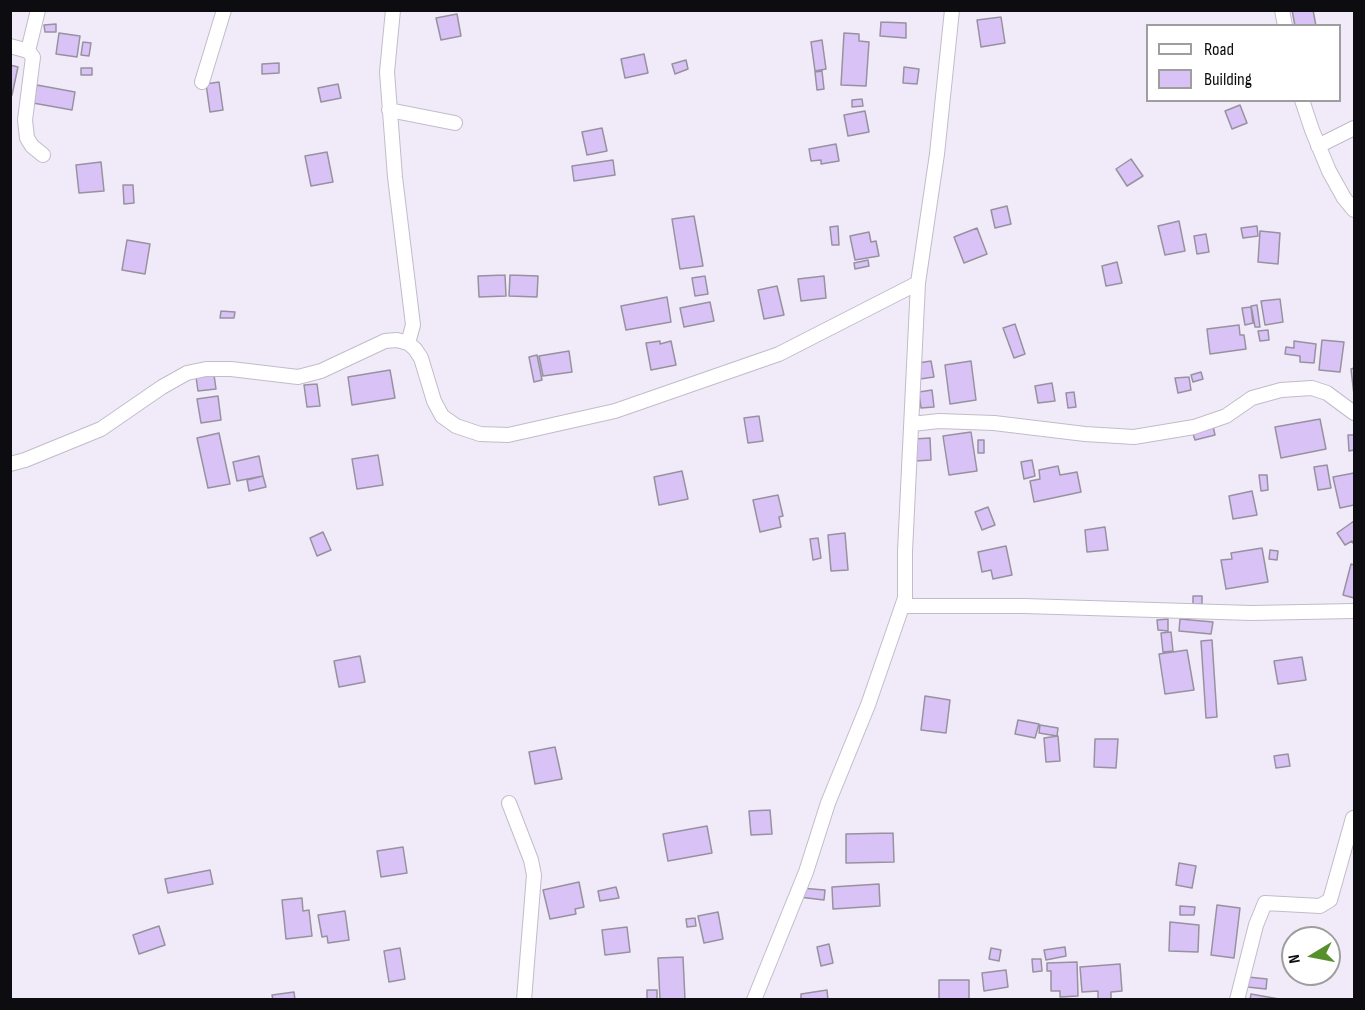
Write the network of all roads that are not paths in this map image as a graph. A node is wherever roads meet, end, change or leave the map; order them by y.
1 (38, 10) edge
2 (224, 10) edge
3 (393, 10) edge
4 (952, 10) edge
5 (10, 46) edge
6 (28, 51) junction
7 (202, 82) dead end
8 (1303, 102) edge
9 (389, 110) junction
10 (455, 123) dead end
11 (1354, 128) edge
12 (1318, 146) junction
13 (43, 155) dead end
14 (1354, 210) edge
15 (918, 283) junction
16 (408, 343) junction
17 (1354, 413) edge
18 (912, 424) junction
19 (10, 464) edge
20 (903, 606) junction
21 (1354, 611) edge
22 (509, 803) dead end
23 (1353, 818) dead end
24 (524, 999) edge
25 (754, 999) edge
26 (1237, 999) edge

1 - 6 street
2 - 7 street
3 - 9 street
4 - 15 street
5 - 6 street
6 - 13 street
8 - 12 street
9 - 10 street
9 - 16 street
11 - 12 street
12 - 14 street
15 - 16 street
15 - 18 street
16 - 19 street
17 - 18 street
18 - 20 street
20 - 21 street
20 - 25 street
22 - 24 street
23 - 26 street

